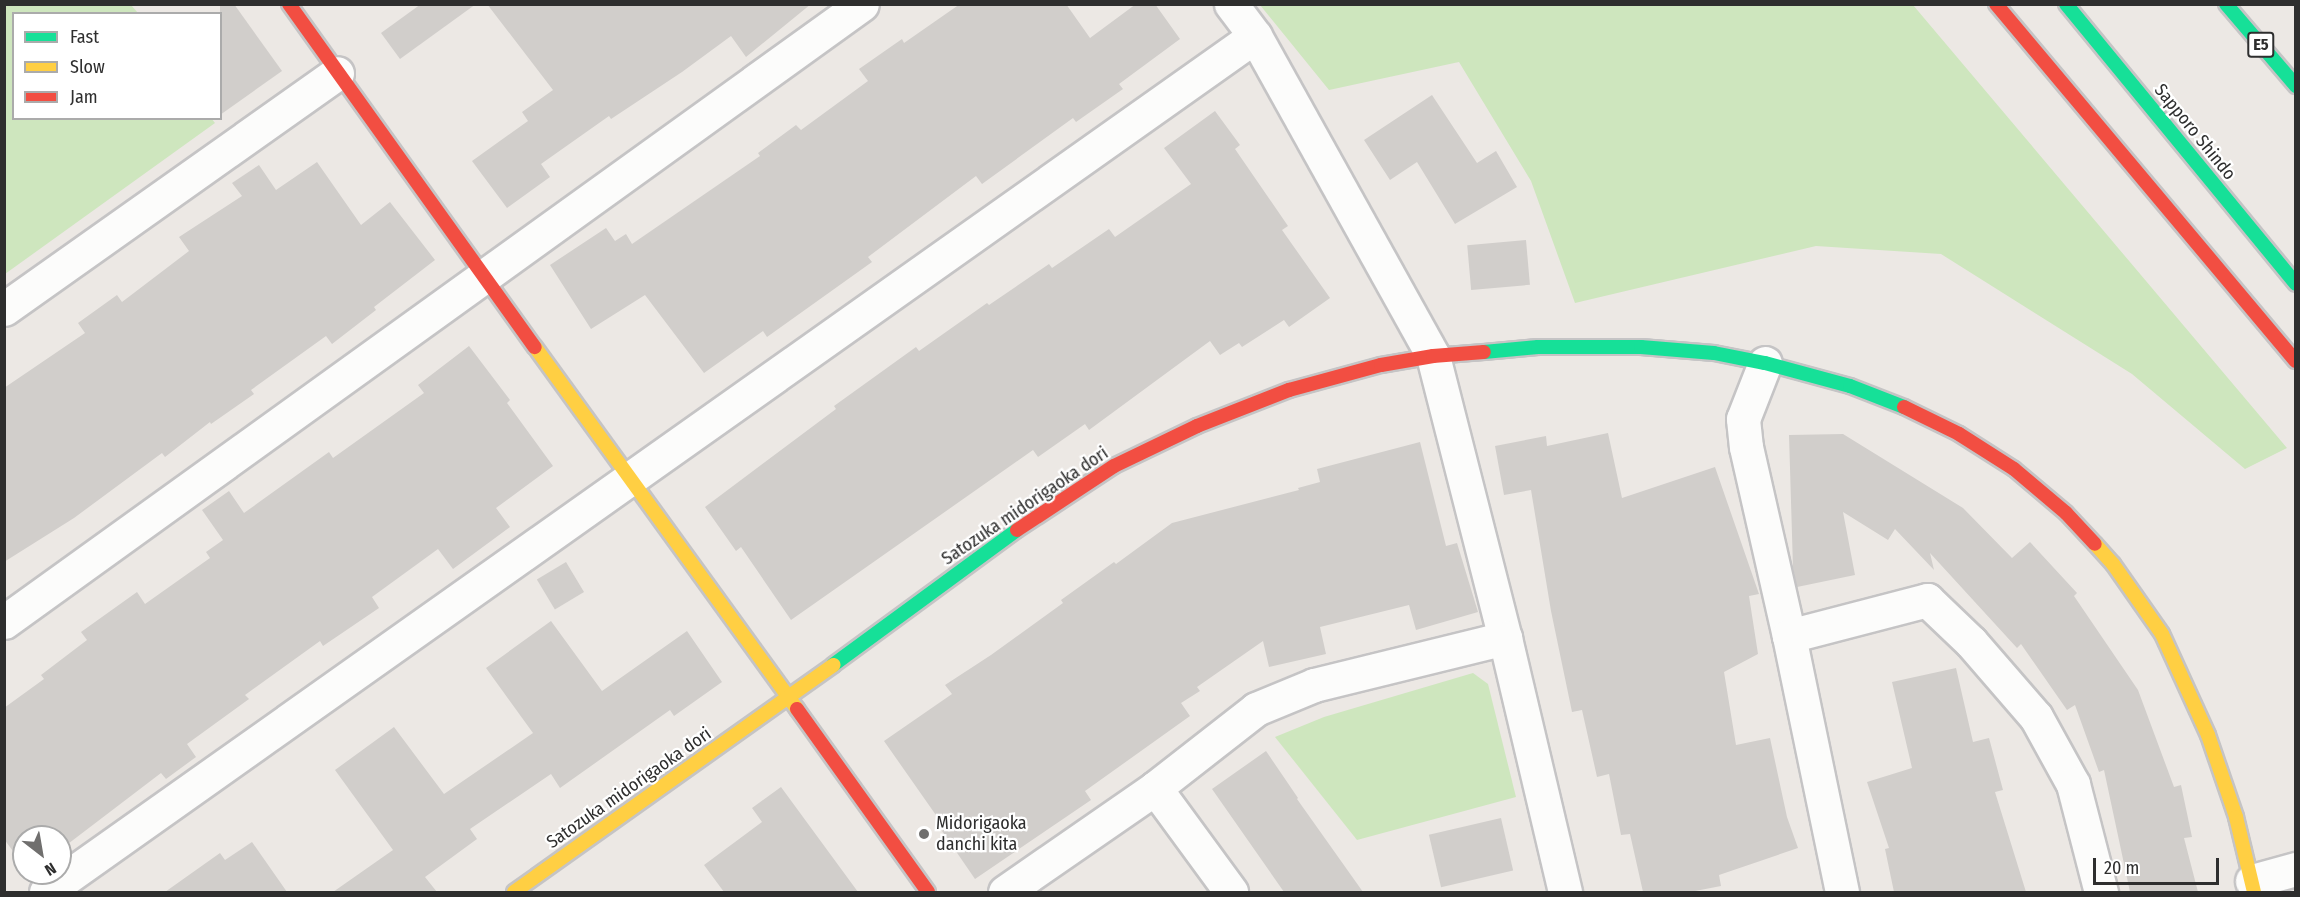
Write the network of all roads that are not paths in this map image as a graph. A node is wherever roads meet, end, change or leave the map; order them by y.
1 (289, 4) edge
2 (862, 4) edge
3 (1231, 4) edge
4 (1995, 4) edge
5 (2066, 4) edge
6 (2226, 4) edge
7 (1256, 36) junction
8 (337, 73) junction
9 (2295, 86) edge
10 (484, 274) junction
11 (2295, 284) edge
12 (4, 309) edge
13 (1433, 356) junction
14 (2295, 361) edge
15 (1765, 363) junction
16 (629, 478) junction
17 (4, 622) edge
18 (1789, 636) junction
19 (1505, 638) junction
20 (789, 697) junction
21 (1155, 788) junction
22 (2295, 869) edge
23 (2253, 887) edge
24 (46, 892) edge
25 (514, 892) edge
26 (928, 892) edge
27 (1005, 892) edge
28 (1231, 892) edge
29 (1565, 892) edge
30 (1842, 892) edge
31 (2101, 892) edge

1 - 8 main road
2 - 10 street
3 - 7 street
4 - 14 main road
5 - 11 main road, Sapporo Shindo
6 - 9 main road, E5
7 - 13 street
7 - 16 street
8 - 10 main road
8 - 12 street
10 - 16 main road
10 - 17 street
13 - 15 main road, Satozuka midorigaoka dori
13 - 19 street
13 - 20 main road, Satozuka midorigaoka dori
15 - 18 street
15 - 23 main road, Satozuka midorigaoka dori
16 - 20 main road
16 - 24 street
18 - 30 street
18 - 31 street
19 - 21 street
19 - 29 street
20 - 25 main road, Satozuka midorigaoka dori
20 - 26 main road
21 - 27 street
21 - 28 street
22 - 23 street

